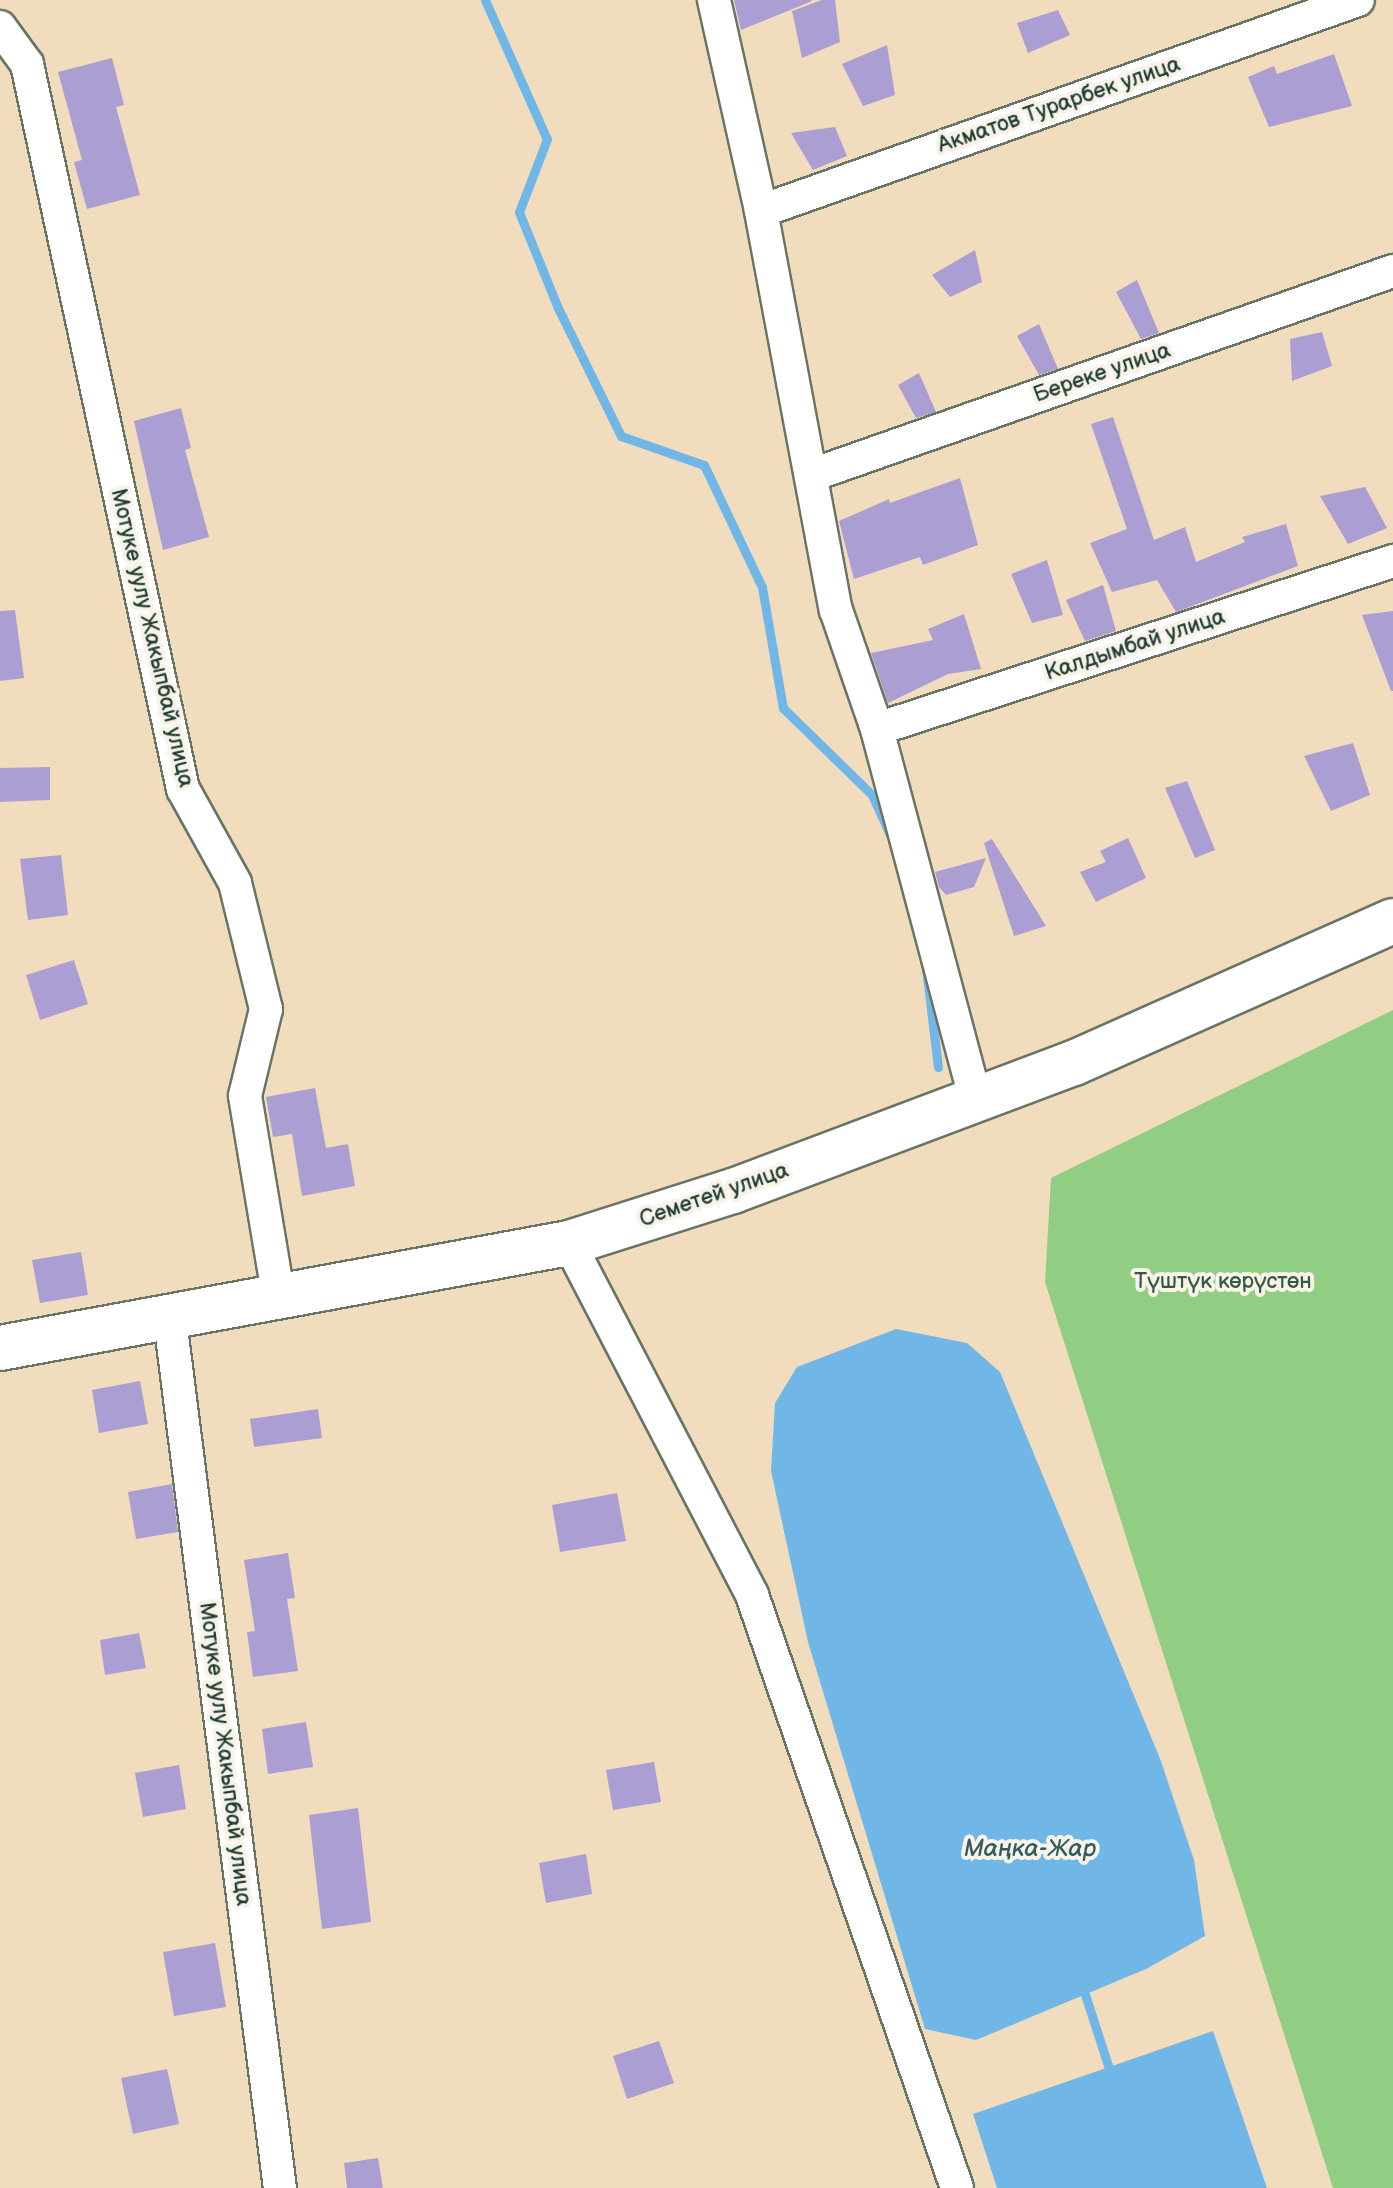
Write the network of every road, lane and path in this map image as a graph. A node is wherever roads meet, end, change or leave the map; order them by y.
1 (714, 0) edge
2 (1358, 0) edge
3 (0, 27) edge
4 (761, 211) junction
5 (1393, 271) edge
6 (812, 475) junction
7 (1393, 561) edge
8 (877, 729) junction
9 (1393, 921) edge
10 (976, 1100) junction
11 (569, 1243) junction
12 (278, 1294) junction
13 (170, 1320) junction
14 (0, 1348) edge
15 (280, 2188) edge
16 (957, 2188) edge

1 - 4 street
2 - 4 street, Акматов Турарбек улица
3 - 12 street, Мотуке уулу Жакыпбай улица
4 - 6 street
5 - 6 street, Береке улица
6 - 8 street
7 - 8 street, Калдымбай улица
8 - 10 street
9 - 10 street, Семетей улица
10 - 11 street, Семетей улица
11 - 12 street, Семетей улица
11 - 16 street
12 - 13 street, Семетей улица
13 - 14 street, Семетей улица
13 - 15 street, Мотуке уулу Жакыпбай улица

